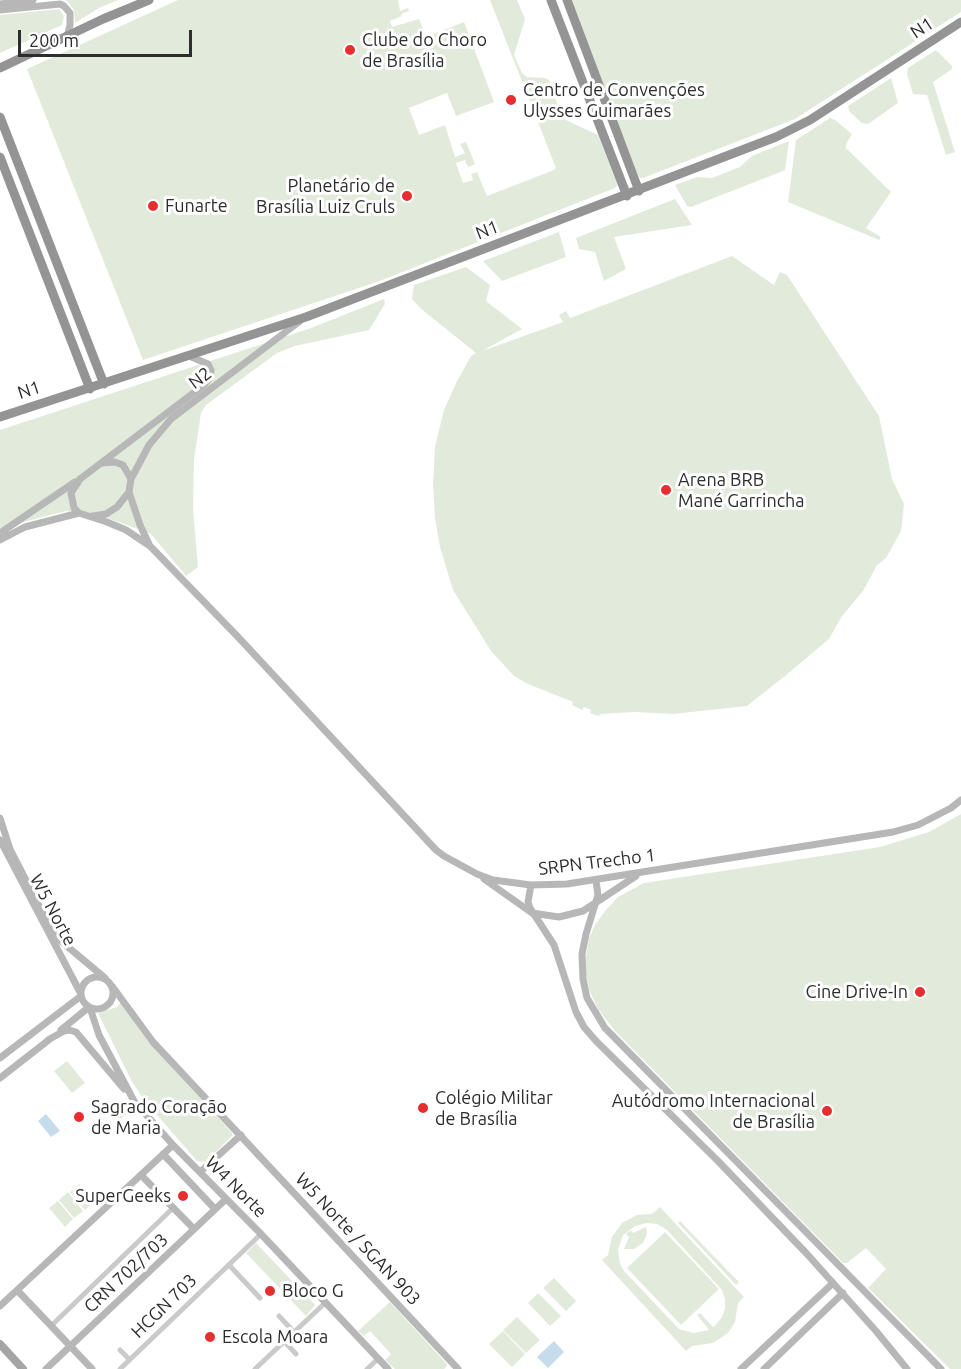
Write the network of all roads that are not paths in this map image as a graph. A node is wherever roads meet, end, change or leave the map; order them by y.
1 (33, 0) edge
2 (149, 0) edge
3 (551, 0) edge
4 (567, 0) edge
5 (0, 4) edge
6 (0, 10) edge
7 (961, 22) edge
8 (67, 37) junction
9 (0, 68) edge
10 (0, 117) edge
11 (625, 152) junction
12 (0, 157) edge
13 (612, 157) junction
14 (639, 191) junction
15 (627, 196) junction
16 (306, 317) junction
17 (189, 357) junction
18 (104, 384) junction
19 (90, 389) junction
20 (3, 415) edge
21 (102, 463) junction
22 (80, 479) junction
23 (131, 479) junction
24 (129, 492) junction
25 (79, 513) junction
26 (90, 517) junction
27 (0, 533) edge
28 (0, 540) edge
29 (150, 546) junction
30 (961, 800) edge
31 (0, 818) edge
32 (0, 840) edge
33 (477, 874) junction
34 (638, 874) junction
35 (596, 880) junction
36 (531, 885) junction
37 (608, 895) junction
38 (596, 903) junction
39 (519, 904) junction
40 (532, 913) junction
41 (591, 919) junction
42 (541, 927) junction
43 (105, 978) junction
44 (112, 986) junction
45 (81, 995) junction
46 (90, 1007) junction
47 (48, 1040) junction
48 (22, 1041) junction
49 (32, 1053) junction
50 (0, 1058) edge
51 (0, 1078) edge
52 (134, 1101) junction
53 (241, 1135) junction
54 (173, 1144) junction
55 (163, 1154) junction
56 (718, 1161) junction
57 (739, 1164) junction
58 (200, 1172) junction
59 (141, 1174) junction
60 (753, 1180) junction
61 (741, 1186) junction
62 (226, 1199) junction
63 (173, 1208) junction
64 (215, 1209) junction
65 (194, 1229) junction
66 (261, 1234) junction
67 (229, 1265) junction
68 (833, 1283) junction
69 (17, 1290) junction
70 (843, 1293) junction
71 (260, 1298) dead end
72 (326, 1302) junction
73 (0, 1306) edge
74 (279, 1316) dead end
75 (51, 1326) junction
76 (294, 1332) junction
77 (284, 1341) junction
78 (0, 1344) edge
79 (70, 1346) junction
80 (120, 1350) dead end
81 (296, 1354) dead end
82 (129, 1359) junction
83 (378, 1359) junction
84 (453, 1367) edge
85 (23, 1369) edge
86 (46, 1369) edge
87 (92, 1369) edge
88 (120, 1369) edge
89 (255, 1369) edge
90 (367, 1369) edge
91 (388, 1369) edge
92 (741, 1369) edge
93 (764, 1369) edge
94 (907, 1369) edge
95 (941, 1369) edge

1 - 5 main road
2 - 8 highway
3 - 13 highway
4 - 11 highway
6 - 8 main road
7 - 14 highway, N1
8 - 9 highway
10 - 18 highway
11 - 13 highway
11 - 14 highway
12 - 19 highway
13 - 15 highway
14 - 15 highway, N1
15 - 16 highway, N1
16 - 17 highway, N1
16 - 23 main road, N2
17 - 18 highway, N1
17 - 21 main road, N2
18 - 19 highway, N1
19 - 20 highway, N1
21 - 22 main road
21 - 23 main road
22 - 25 main road
22 - 27 main road
23 - 24 main road
24 - 26 main road
24 - 29 main road, SRPN Trecho 1
25 - 26 main road
25 - 28 main road
26 - 29 main road, SRPN Trecho 1
29 - 33 main road, SRPN Trecho 1
30 - 34 main road, SRPN Trecho 1
31 - 43 main road
32 - 45 main road, W5 Norte
33 - 36 main road, SRPN Trecho 1
33 - 39 main road
34 - 35 main road, SRPN Trecho 1
34 - 37 main road
35 - 36 main road, SRPN Trecho 1
35 - 38 main road
36 - 40 main road
37 - 38 main road
37 - 41 main road
38 - 40 main road
38 - 41 main road
39 - 40 main road
39 - 42 main road
40 - 42 main road
41 - 57 main road
42 - 56 main road
43 - 44 main road
43 - 45 main road
44 - 46 main road
44 - 53 main road, W5 Norte / SGAN 903
45 - 46 main road
45 - 48 main road
46 - 47 main road
46 - 52 main road, W4 Norte
47 - 49 main road
47 - 52 main road
48 - 49 main road
48 - 50 main road
49 - 51 main road
52 - 54 main road, W4 Norte
53 - 58 main road
53 - 84 main road, W5 Norte / SGAN 903
54 - 55 main road
54 - 58 main road, W4 Norte
55 - 59 main road
55 - 64 main road
56 - 57 main road
56 - 61 main road
57 - 60 main road
58 - 62 main road, W4 Norte
59 - 63 main road
59 - 69 main road
60 - 61 main road
60 - 95 main road
61 - 68 main road
62 - 64 main road, CRN 702/703
62 - 66 main road, W4 Norte
63 - 65 main road
63 - 75 street
64 - 65 main road, CRN 702/703
65 - 79 main road, CRN 702/703
66 - 67 street, HCGN 703
66 - 72 main road, W4 Norte
67 - 71 street
67 - 82 street, HCGN 703
68 - 70 main road
68 - 92 main road
69 - 73 main road
69 - 75 main road
70 - 93 main road
70 - 94 main road
72 - 76 street
72 - 83 main road, W4 Norte
74 - 76 street
75 - 79 main road
76 - 77 street
77 - 81 street
77 - 89 street
78 - 85 main road
79 - 86 main road, CRN 702/703
79 - 87 main road
80 - 82 street
82 - 88 street, HCGN 703
83 - 90 street
83 - 91 main road, W4 Norte

